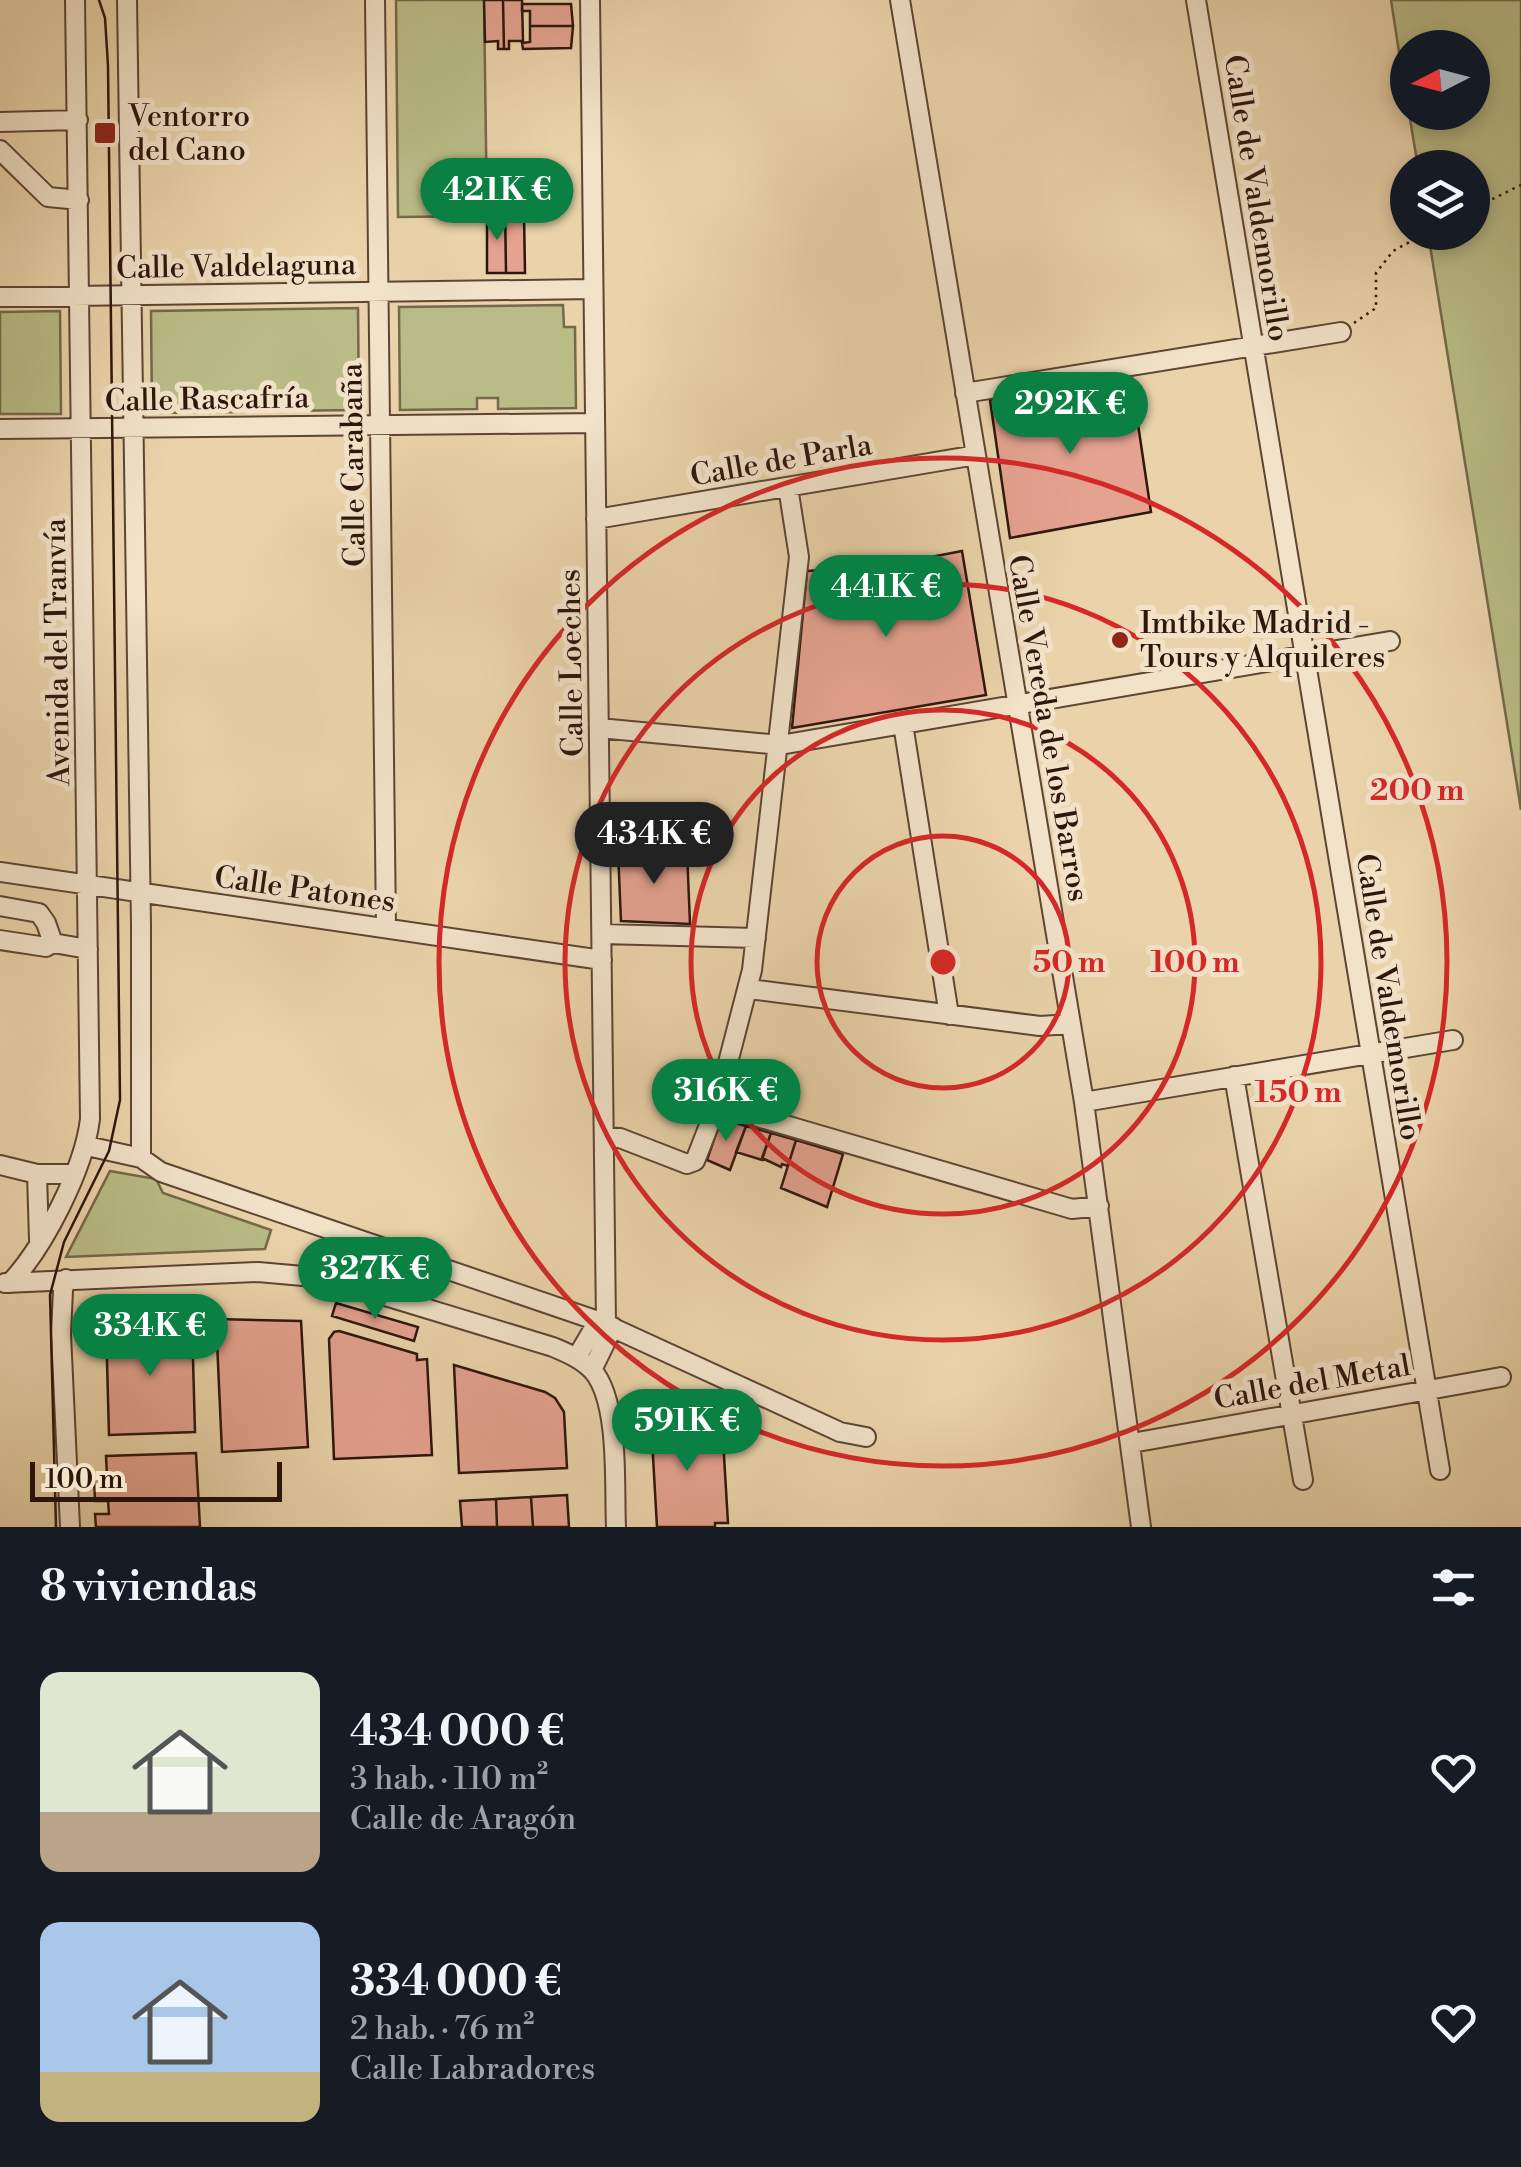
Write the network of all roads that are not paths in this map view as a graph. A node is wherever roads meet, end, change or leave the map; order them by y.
1 (74, 0) edge
2 (127, 0) edge
3 (375, 0) edge
4 (590, 0) edge
5 (900, 0) edge
6 (1196, 0) edge
7 (78, 120) junction
8 (0, 122) edge
9 (0, 150) edge
10 (79, 200) junction
11 (594, 289) junction
12 (378, 292) junction
13 (132, 295) junction
14 (80, 296) junction
15 (0, 297) edge
16 (1341, 332) road end
17 (1254, 346) junction
18 (965, 393) junction
19 (595, 423) junction
20 (380, 425) junction
21 (82, 428) junction
22 (133, 428) junction
23 (0, 429) edge
24 (976, 455) junction
25 (788, 486) junction
26 (596, 519) junction
27 (1390, 642) dead end
28 (1305, 656) junction
29 (1018, 704) junction
30 (903, 724) junction
31 (599, 728) junction
32 (780, 745) junction
33 (0, 872) edge
34 (33, 877) junction
35 (87, 885) junction
36 (140, 894) junction
37 (0, 906) edge
38 (29, 910) junction
39 (386, 928) junction
40 (602, 934) junction
41 (756, 938) junction
42 (0, 940) edge
43 (53, 943) junction
44 (88, 950) junction
45 (602, 960) junction
46 (749, 989) junction
47 (948, 1015) junction
48 (1071, 1024) junction
49 (1453, 1040) dead end
50 (1371, 1053) junction
51 (1234, 1076) junction
52 (1084, 1102) junction
53 (718, 1105) junction
54 (604, 1138) junction
55 (87, 1146) junction
56 (141, 1158) junction
57 (0, 1166) edge
58 (37, 1174) junction
59 (74, 1174) junction
60 (1099, 1206) junction
61 (40, 1244) junction
62 (66, 1279) junction
63 (5, 1284) edge
64 (606, 1324) junction
65 (584, 1364) junction
66 (1501, 1378) dead end
67 (1427, 1390) junction
68 (1291, 1413) junction
69 (866, 1438) dead end
70 (1132, 1442) junction
71 (1440, 1470) dead end
72 (1302, 1480) dead end
73 (70, 1527) edge
74 (616, 1527) edge
75 (1141, 1527) edge

1 - 7 street, Avenida del Tranvía
2 - 13 street
3 - 12 street, Calle Carabaña
4 - 11 street, Calle Loeches
5 - 18 street, Calle Vereda de los Barros
6 - 17 street, Calle de Valdemorillo
7 - 8 street
7 - 10 street, Avenida del Tranvía
9 - 10 street
10 - 14 street, Avenida del Tranvía
11 - 12 street, Calle Valdelaguna
11 - 19 street, Calle Loeches
12 - 13 street, Calle Valdelaguna
12 - 20 street, Calle Carabaña
13 - 14 street, Calle Valdelaguna
13 - 22 street
14 - 15 street, Calle Valdelaguna
14 - 21 street, Avenida del Tranvía
16 - 17 street
17 - 18 street
17 - 28 street, Calle de Valdemorillo
18 - 24 street, Calle Vereda de los Barros
19 - 20 street, Calle Rascafría
19 - 26 street, Calle Loeches
20 - 22 street, Calle Rascafría
20 - 39 street, Calle Carabaña
21 - 22 street, Calle Rascafría
21 - 23 street, Calle Rascafría
21 - 35 street, Avenida del Tranvía
22 - 36 street
24 - 25 street, Calle de Parla
24 - 29 street, Calle Vereda de los Barros
25 - 26 street, Calle de Parla
25 - 32 street
26 - 31 street, Calle Loeches
27 - 28 street
28 - 29 street
28 - 50 street, Calle de Valdemorillo
29 - 30 street
29 - 48 street, Calle Vereda de los Barros
30 - 32 street
30 - 47 street
31 - 32 street
31 - 40 street, Calle Loeches
32 - 41 street
33 - 34 street, Calle Patones
34 - 35 street, Calle Patones
34 - 38 street
35 - 36 street, Calle Patones
35 - 44 street, Avenida del Tranvía
36 - 39 street, Calle Patones
36 - 56 street
37 - 38 street
38 - 43 street
39 - 45 street, Calle Patones
40 - 41 street
40 - 45 street, Calle Loeches
41 - 46 street
42 - 43 street
43 - 44 street
44 - 55 street, Avenida del Tranvía
45 - 54 street, Calle Loeches
46 - 47 street
46 - 53 street
47 - 48 street
48 - 52 street, Calle Vereda de los Barros
49 - 50 street
50 - 51 street
50 - 67 street, Calle de Valdemorillo
51 - 52 street
51 - 68 street
52 - 60 street, Calle Vereda de los Barros
53 - 54 street
53 - 60 street
54 - 64 street, Calle Loeches
55 - 56 street
55 - 59 street, Avenida del Tranvía
56 - 64 street
57 - 58 street
58 - 59 street
58 - 61 street
59 - 61 street, Avenida del Tranvía
60 - 70 street, Calle Vereda de los Barros
61 - 63 street, Avenida del Tranvía
62 - 63 street
62 - 65 street
62 - 73 street
64 - 65 street
64 - 69 street
65 - 74 street
66 - 67 street, Calle del Metal
67 - 68 street, Calle del Metal
67 - 71 street, Calle de Valdemorillo
68 - 70 street, Calle del Metal
68 - 72 street
70 - 75 street, Calle Vereda de los Barros

